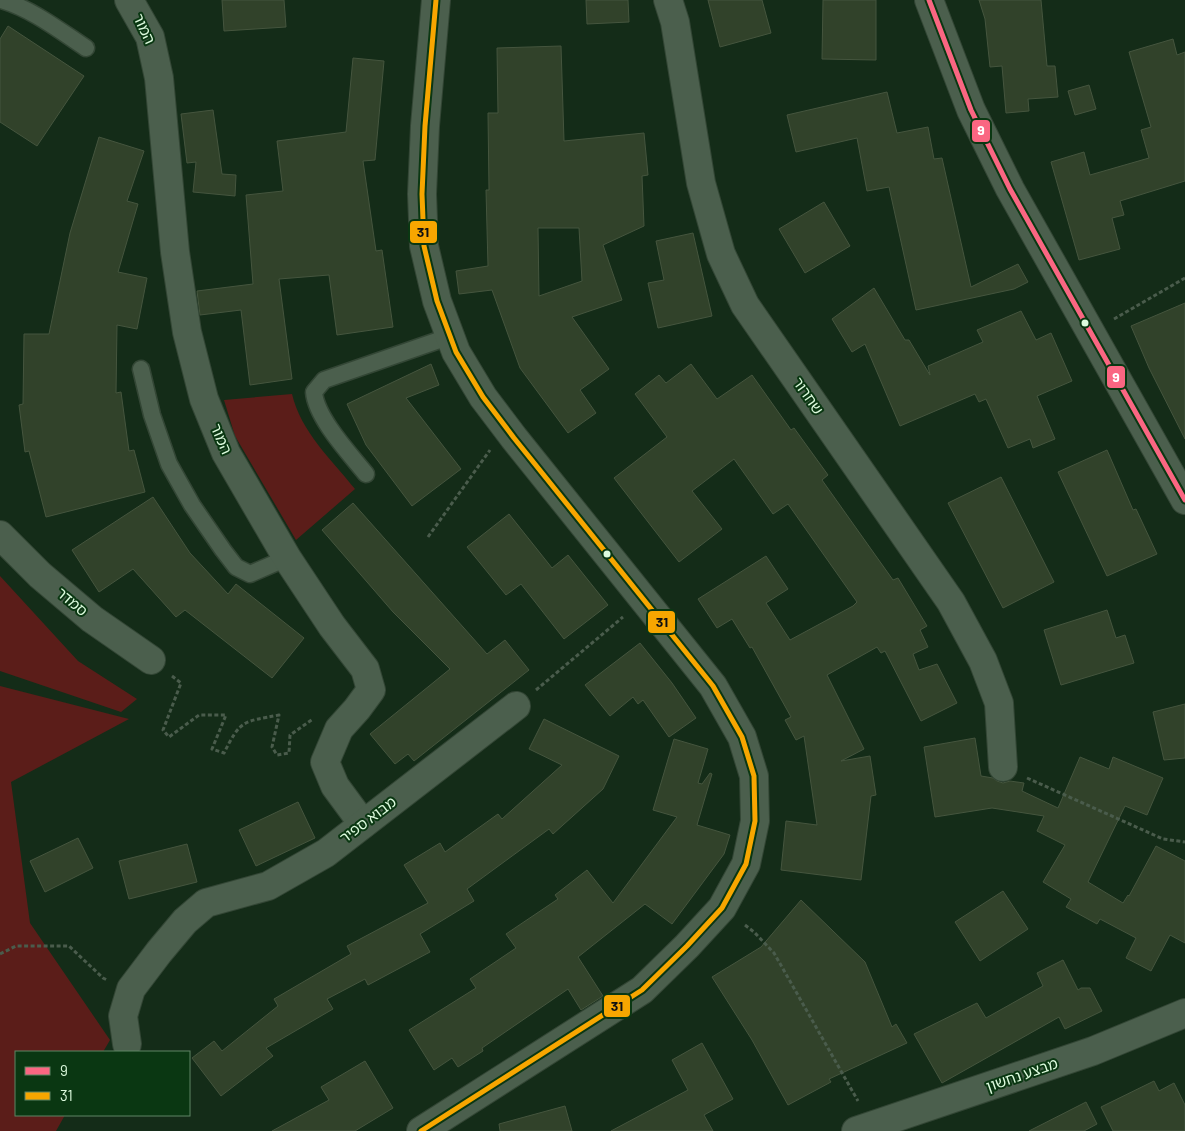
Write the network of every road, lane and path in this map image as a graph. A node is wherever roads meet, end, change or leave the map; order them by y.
1 (1, 0) edge
2 (129, 0) edge
3 (436, 0) edge
4 (668, 0) edge
5 (929, 0) edge
6 (86, 48) dead end
7 (1185, 278) edge
8 (1090, 333) junction
9 (451, 336) junction
10 (141, 369) dead end
11 (506, 428) junction
12 (366, 474) dead end
13 (1185, 500) edge
14 (0, 534) edge
15 (428, 537) dead end
16 (287, 558) junction
17 (644, 600) junction
18 (151, 660) joint
19 (516, 706) joint
20 (317, 716) dead end
21 (1003, 767) joint
22 (363, 824) junction
23 (1185, 842) edge
24 (722, 908) junction
25 (0, 954) edge
26 (132, 989) junction
27 (1185, 1013) edge
28 (127, 1044) dead end
29 (864, 1128) edge
30 (421, 1131) edge

1 - 6 lane
2 - 16 street, המור
3 - 9 street
4 - 21 street, שחרור
5 - 8 street
7 - 8 path
8 - 13 street
9 - 11 street
9 - 12 lane
10 - 16 lane
11 - 15 path
11 - 17 street
14 - 18 street, סמדר
16 - 22 street, המור
17 - 19 path
17 - 24 street
18 - 20 path
19 - 22 street, מבוא ספיר
21 - 23 path
22 - 26 street, מבוא ספיר
24 - 29 path
24 - 30 street
25 - 26 path
26 - 28 street, מבוא ספיר
27 - 29 street, מבצע נחשון

